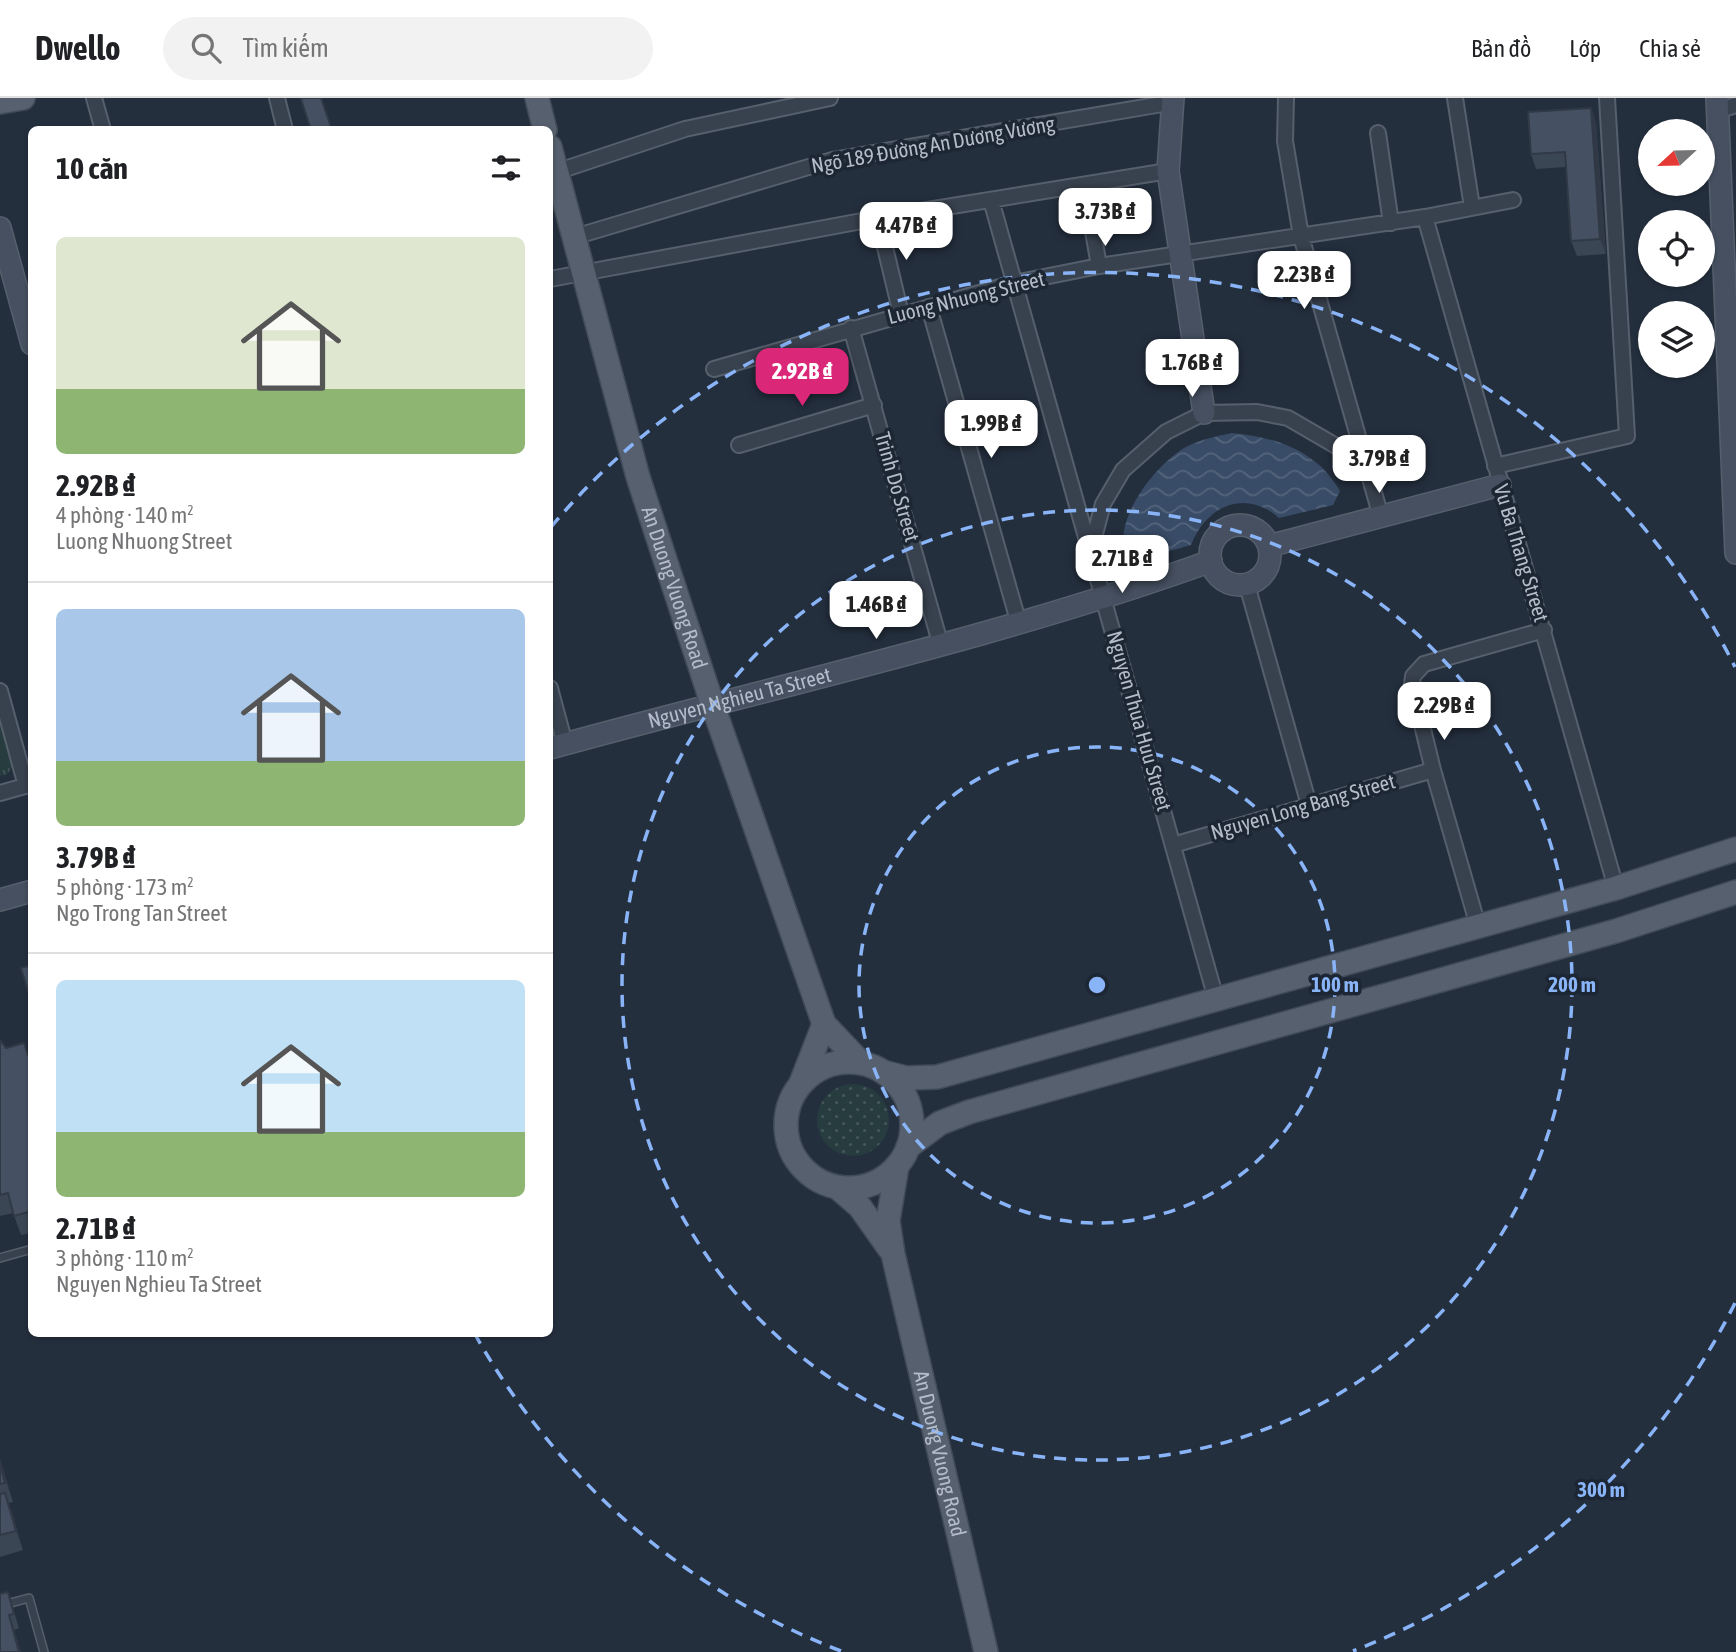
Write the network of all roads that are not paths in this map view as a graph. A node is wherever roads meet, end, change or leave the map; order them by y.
1 (23, 98) edge
2 (94, 98) edge
3 (277, 98) edge
4 (537, 98) edge
5 (831, 98) edge
6 (1286, 98) edge
7 (1455, 98) edge
8 (1607, 98) edge
9 (1173, 100) edge
10 (0, 102) edge
11 (1723, 105) edge
12 (102, 126) edge
13 (284, 126) edge
14 (544, 126) edge
15 (1378, 133) dead end
16 (553, 160) edge
17 (1168, 171) junction
18 (556, 172) junction
19 (1085, 185) junction
20 (991, 200) junction
21 (1513, 200) dead end
22 (1472, 207) junction
23 (1425, 217) junction
24 (878, 218) junction
25 (1391, 223) junction
26 (0, 228) edge
27 (1301, 236) junction
28 (574, 237) junction
29 (1179, 255) junction
30 (1099, 266) junction
31 (584, 272) junction
32 (553, 278) edge
33 (1014, 283) junction
34 (929, 307) junction
35 (901, 314) junction
36 (851, 328) junction
37 (28, 330) edge
38 (714, 369) dead end
39 (874, 405) junction
40 (1204, 413) junction
41 (739, 445) dead end
42 (1367, 464) junction
43 (1498, 475) junction
44 (1381, 517) junction
45 (1269, 546) junction
46 (1091, 551) junction
47 (1736, 552) edge
48 (1211, 561) junction
49 (1247, 584) junction
50 (1105, 600) junction
51 (1019, 624) junction
52 (1544, 630) junction
53 (941, 646) junction
54 (0, 691) edge
55 (712, 704) junction
56 (553, 713) edge
57 (557, 746) edge
58 (1433, 770) junction
59 (28, 782) edge
60 (28, 785) edge
61 (0, 793) edge
62 (1309, 805) junction
63 (1173, 845) junction
64 (1736, 849) edge
65 (1616, 888) junction
66 (28, 892) edge
67 (1736, 892) edge
68 (0, 900) edge
69 (1478, 926) junction
70 (1216, 999) junction
71 (824, 1024) junction
72 (860, 1062) junction
73 (883, 1072) junction
74 (800, 1084) junction
75 (902, 1157) junction
76 (837, 1187) junction
77 (28, 1250) edge
78 (893, 1254) junction
79 (0, 1258) edge
80 (0, 1606) edge
81 (44, 1652) edge
82 (986, 1652) edge

1 - 10 main road
2 - 12 street
3 - 13 street
4 - 14 main road
5 - 18 street
6 - 27 street
7 - 22 street
8 - 43 street
9 - 17 street
9 - 28 street, Ngõ 189 Đường An Dương Vương
11 - 47 street
15 - 25 street
16 - 18 main road, An Duong Vuong Road
17 - 19 street
17 - 29 street
18 - 28 main road, An Duong Vuong Road
19 - 20 street
19 - 30 street
20 - 24 street
20 - 33 street, Nguyen Thua Huu Street
21 - 22 street, Luong Nhuong Street
22 - 23 street, Luong Nhuong Street
23 - 25 street, Luong Nhuong Street
23 - 43 street, Vu Ba Thang Street
24 - 31 street
24 - 35 street
25 - 27 street, Luong Nhuong Street
26 - 37 street
27 - 29 street, Luong Nhuong Street
27 - 42 street
28 - 31 main road, An Duong Vuong Road
29 - 30 street, Luong Nhuong Street
29 - 40 street
30 - 33 street, Luong Nhuong Street
31 - 32 street
31 - 55 main road, An Duong Vuong Road
33 - 34 street, Luong Nhuong Street
33 - 46 street, Nguyen Thua Huu Street
34 - 35 street, Luong Nhuong Street
34 - 51 street
35 - 36 street, Luong Nhuong Street
36 - 38 street, Luong Nhuong Street
36 - 39 street, Trinh Do Street
39 - 41 street
39 - 53 street, Trinh Do Street
40 - 42 street
40 - 46 street
42 - 44 street
43 - 44 street
43 - 52 street, Vu Ba Thang Street
44 - 45 street
45 - 48 street
45 - 49 street
46 - 50 street, Nguyen Thua Huu Street
48 - 49 street
48 - 50 street, Nguyen Nghieu Ta Street
49 - 62 street
50 - 51 street, Nguyen Nghieu Ta Street
50 - 63 street, Nguyen Thua Huu Street
51 - 53 street, Nguyen Nghieu Ta Street
52 - 58 street
52 - 65 street, Vu Ba Thang Street
53 - 55 street, Nguyen Nghieu Ta Street
54 - 59 street
55 - 57 street, Nguyen Nghieu Ta Street
55 - 71 main road, An Duong Vuong Road
56 - 57 street
58 - 62 street, Nguyen Long Bang Street
58 - 69 street
60 - 61 street
62 - 63 street, Nguyen Long Bang Street
63 - 70 street, Nguyen Thua Huu Street
64 - 65 main road
65 - 69 main road
66 - 68 street
67 - 75 main road
69 - 70 main road
70 - 73 main road
71 - 72 main road, An Duong Vuong Road
71 - 74 main road
72 - 73 main road
72 - 74 main road
73 - 75 main road
74 - 76 main road
75 - 76 main road
75 - 78 main road, An Duong Vuong Road
76 - 78 main road, An Duong Vuong Road
77 - 79 lane
78 - 82 main road, An Duong Vuong Road
80 - 81 lane

